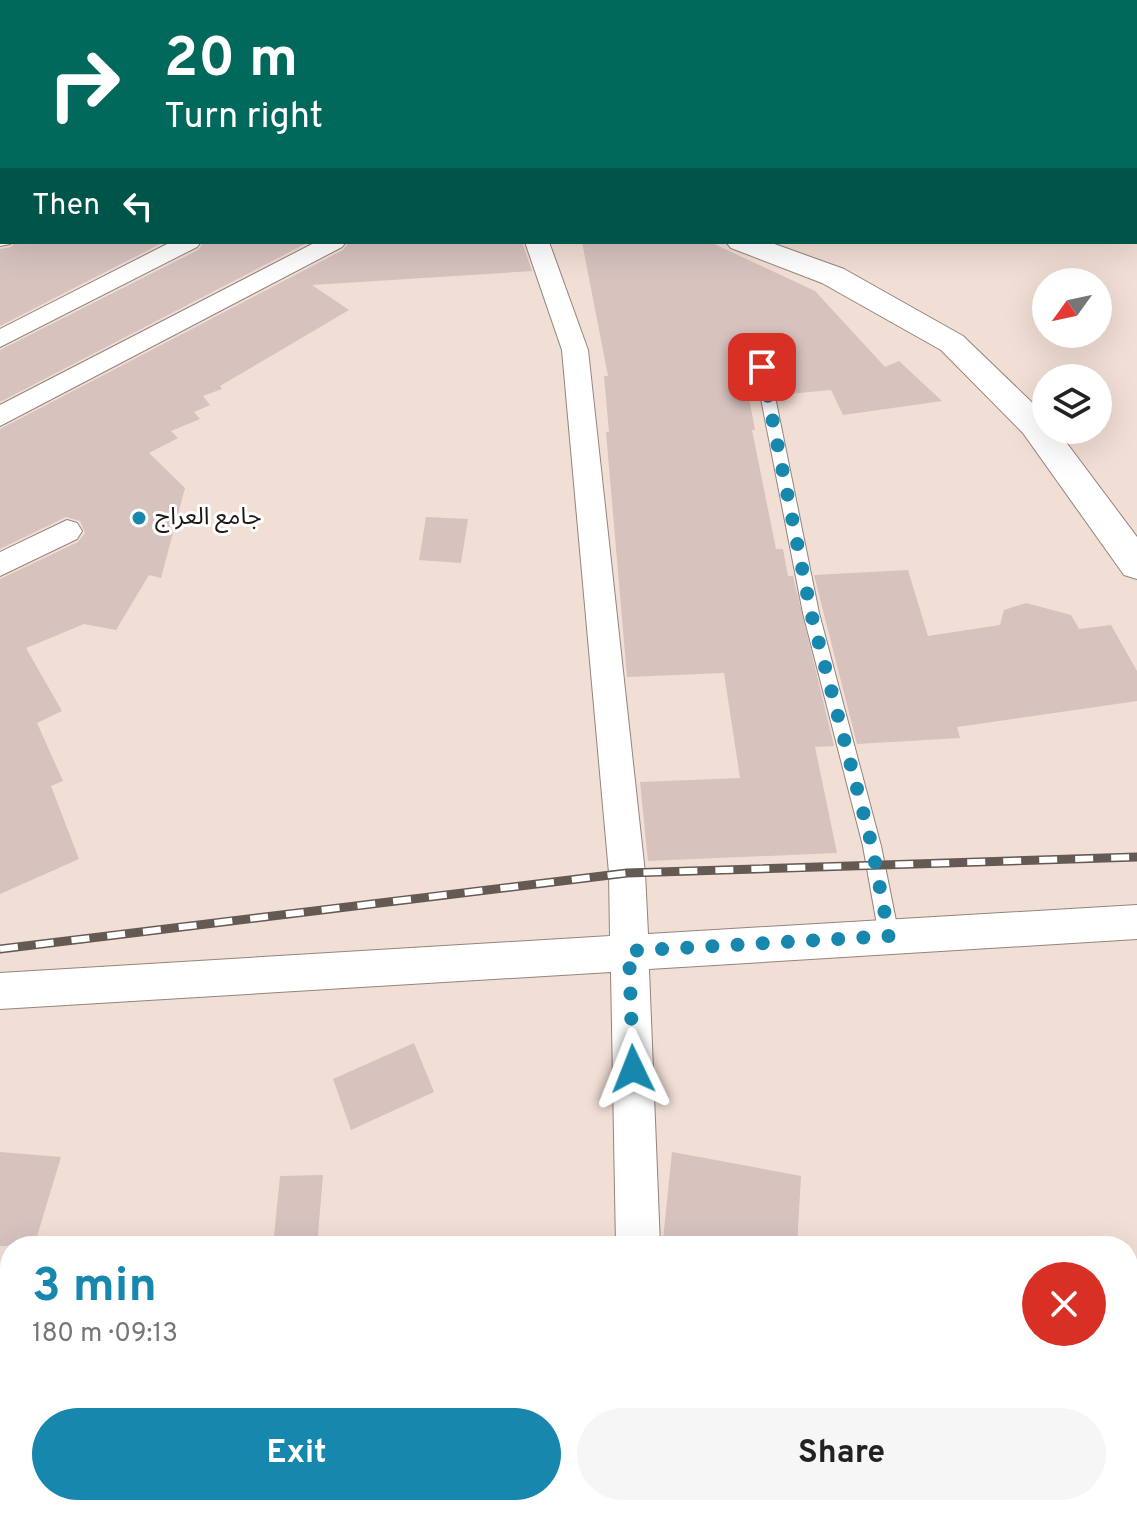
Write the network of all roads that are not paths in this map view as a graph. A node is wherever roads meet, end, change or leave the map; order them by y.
1 (185, 244) edge
2 (330, 244) edge
3 (538, 244) edge
4 (746, 244) edge
5 (0, 339) edge
6 (744, 372) dead end
7 (0, 417) edge
8 (67, 531) dead end
9 (0, 565) edge
10 (1137, 565) edge
11 (1137, 922) edge
12 (889, 936) junction
13 (629, 951) junction
14 (0, 991) edge
15 (638, 1236) edge

1 - 5 street
2 - 7 street
3 - 13 street
4 - 10 street
6 - 12 lane
8 - 9 street
11 - 12 street
12 - 13 street
13 - 14 street
13 - 15 street

